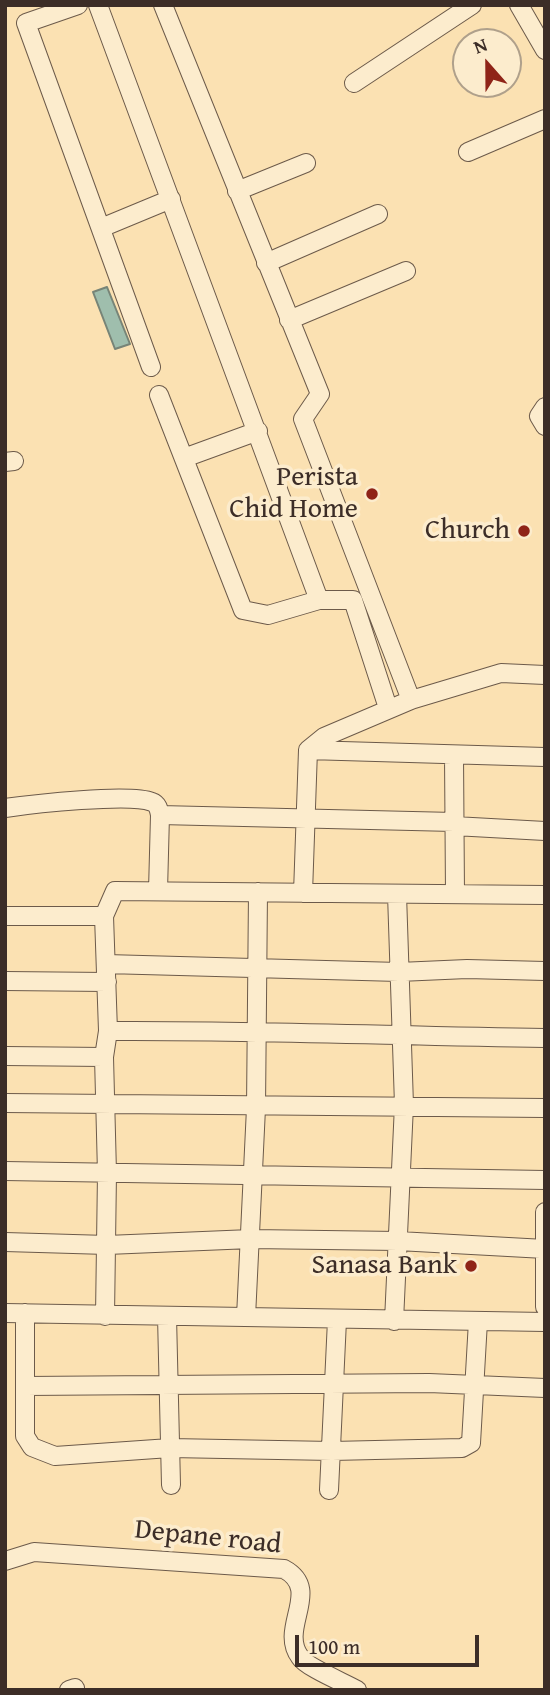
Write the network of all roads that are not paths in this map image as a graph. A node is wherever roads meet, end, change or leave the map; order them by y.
1 (78, 5) edge
2 (97, 5) edge
3 (163, 5) edge
4 (472, 5) edge
5 (519, 5) edge
6 (545, 50) edge
7 (354, 83) dead end
8 (545, 119) edge
9 (468, 152) dead end
10 (306, 163) dead end
11 (237, 191) junction
12 (171, 199) junction
13 (378, 215) dead end
14 (101, 228) junction
15 (266, 263) junction
16 (406, 271) dead end
17 (289, 320) junction
18 (151, 367) dead end
19 (159, 395) dead end
20 (545, 407) edge
21 (545, 426) edge
22 (258, 431) junction
23 (184, 458) junction
24 (319, 600) junction
25 (545, 675) edge
26 (411, 700) junction
27 (388, 708) junction
28 (308, 750) junction
29 (454, 755) junction
30 (545, 757) edge
31 (5, 808) edge
32 (160, 815) junction
33 (305, 819) junction
34 (454, 824) junction
35 (545, 831) edge
36 (158, 891) junction
37 (258, 892) junction
38 (303, 893) junction
39 (397, 894) junction
40 (455, 894) junction
41 (545, 895) edge
42 (5, 916) edge
43 (104, 916) junction
44 (256, 968) junction
45 (545, 971) edge
46 (399, 972) junction
47 (107, 973) junction
48 (5, 981) edge
49 (257, 1030) junction
50 (108, 1031) junction
51 (401, 1036) junction
52 (545, 1038) edge
53 (5, 1055) edge
54 (104, 1058) junction
55 (5, 1103) edge
56 (104, 1105) junction
57 (404, 1105) junction
58 (256, 1108) junction
59 (545, 1108) edge
60 (5, 1171) edge
61 (107, 1173) junction
62 (253, 1176) junction
63 (400, 1178) junction
64 (545, 1180) edge
65 (545, 1212) edge
66 (251, 1239) junction
67 (398, 1241) junction
68 (5, 1242) edge
69 (107, 1244) junction
70 (544, 1249) edge
71 (545, 1307) edge
72 (5, 1313) edge
73 (25, 1313) junction
74 (105, 1316) junction
75 (167, 1316) junction
76 (246, 1317) junction
77 (337, 1320) junction
78 (394, 1321) junction
79 (478, 1321) junction
80 (545, 1322) edge
81 (25, 1386) junction
82 (333, 1386) junction
83 (476, 1386) junction
84 (169, 1387) junction
85 (545, 1388) edge
86 (170, 1448) junction
87 (332, 1451) junction
88 (171, 1485) dead end
89 (329, 1490) dead end
90 (5, 1562) edge
91 (357, 1690) edge

1 - 14 street
2 - 12 street
3 - 11 street
4 - 7 street
5 - 6 street
8 - 9 street
10 - 11 street
11 - 15 street
12 - 14 street
12 - 22 street
13 - 15 street
14 - 18 street
15 - 17 street
16 - 17 street
17 - 26 street
19 - 23 street
20 - 21 street
22 - 23 street
22 - 24 street
23 - 24 street
24 - 27 street
25 - 26 street
26 - 27 street
27 - 28 street
28 - 29 street
28 - 33 street
29 - 30 street
29 - 34 street
31 - 32 street
32 - 33 street
32 - 36 street
33 - 34 street
33 - 38 street
34 - 35 street
34 - 40 street
36 - 37 street
36 - 43 street
37 - 38 street
37 - 44 street
38 - 39 street
39 - 40 street
39 - 46 street
40 - 41 street
42 - 43 street
43 - 47 street
44 - 46 street
44 - 47 street
44 - 49 street
45 - 46 street
46 - 51 street
47 - 48 street
47 - 50 street
49 - 50 street
49 - 51 street
49 - 58 street
50 - 54 street
51 - 52 street
51 - 57 street
53 - 54 street
54 - 56 street
55 - 56 street
56 - 58 street
56 - 61 street
57 - 58 street
57 - 59 street
57 - 63 street
58 - 62 street
60 - 61 street
61 - 62 street
61 - 69 street
62 - 63 street
62 - 66 street
63 - 64 street
63 - 67 street
65 - 70 street
66 - 67 street
66 - 69 street
66 - 76 street
67 - 70 street
67 - 78 street
68 - 69 street
69 - 74 street
70 - 71 street
72 - 73 street
73 - 74 street
73 - 81 street
74 - 75 street
75 - 76 street
75 - 84 street
76 - 77 street
77 - 78 street
77 - 82 street
78 - 79 street
79 - 80 street
79 - 83 street
81 - 84 street
81 - 86 street
82 - 83 street
82 - 84 street
82 - 87 street
83 - 85 street
83 - 87 street
84 - 86 street
86 - 87 street
86 - 88 street
87 - 89 street
90 - 91 street, Depane road

